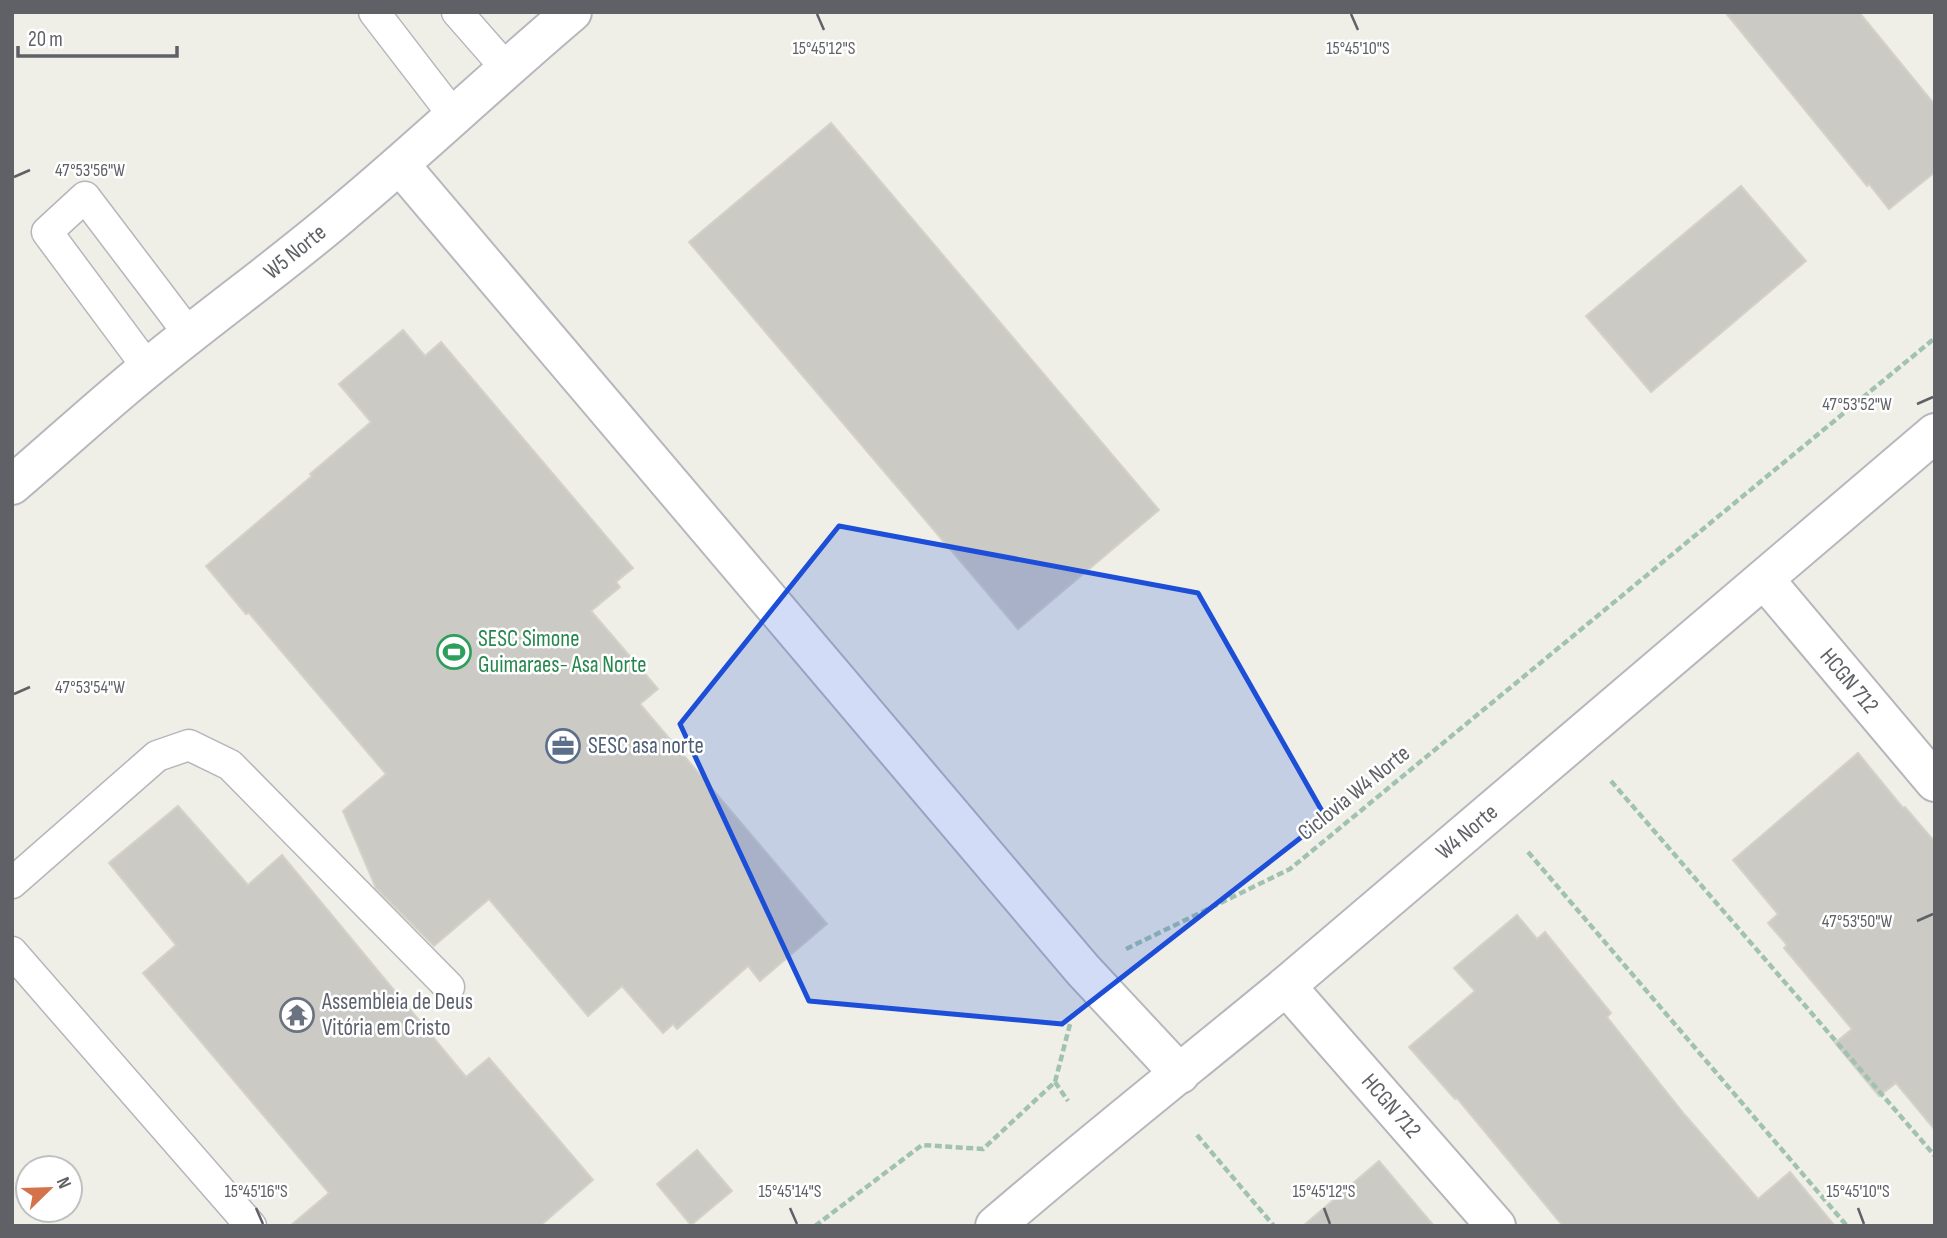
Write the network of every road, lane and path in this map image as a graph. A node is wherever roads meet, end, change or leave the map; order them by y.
1 (374, 12) edge
2 (457, 12) edge
3 (572, 12) edge
4 (506, 68) junction
5 (454, 116) junction
6 (400, 165) junction
7 (189, 334) junction
8 (1935, 338) edge
9 (148, 368) junction
10 (1935, 433) edge
11 (12, 485) edge
12 (1763, 579) junction
13 (1611, 781) dead end
14 (1935, 782) edge
15 (1528, 852) dead end
16 (12, 883) edge
17 (12, 952) edge
18 (1083, 971) junction
19 (1286, 986) junction
20 (449, 987) dead end
21 (1180, 1074) junction
22 (1197, 1135) dead end
23 (1935, 1156) edge
24 (251, 1226) edge
25 (815, 1226) edge
26 (995, 1226) edge
27 (1274, 1226) edge
28 (1496, 1226) edge
29 (1847, 1226) edge

1 - 5 lane
2 - 4 lane
3 - 4 main road, W5 Norte
4 - 5 main road, W5 Norte
5 - 6 main road, W5 Norte
6 - 7 main road, W5 Norte
6 - 18 main road
7 - 9 main road, W5 Norte
7 - 9 lane
8 - 18 path, Ciclovia W4 Norte
9 - 11 main road, W5 Norte
10 - 12 main road, W4 Norte
12 - 14 main road, HCGN 712
12 - 19 main road, W4 Norte
13 - 23 path
15 - 29 path
16 - 20 lane
17 - 24 lane
18 - 21 main road
18 - 25 path
19 - 21 main road, W4 Norte
19 - 28 main road, HCGN 712
21 - 26 main road, W4 Norte
22 - 27 path

